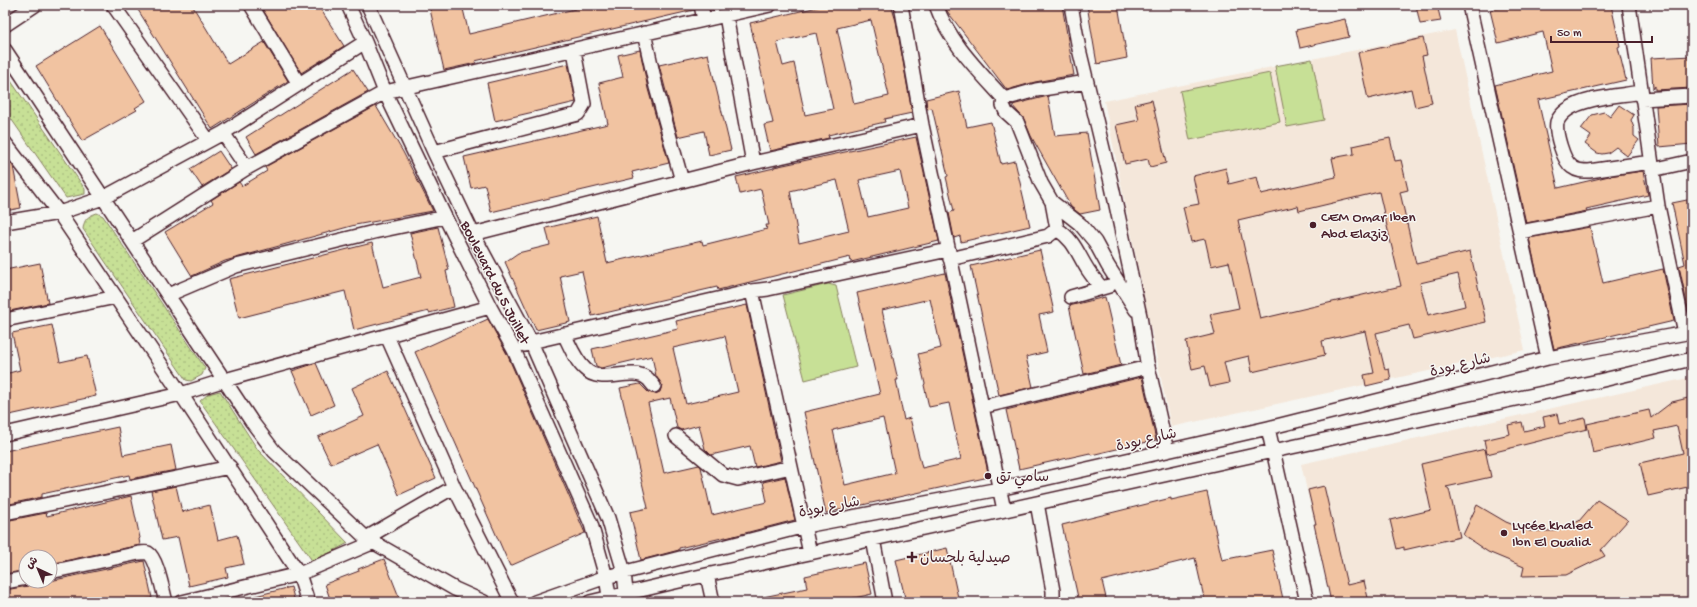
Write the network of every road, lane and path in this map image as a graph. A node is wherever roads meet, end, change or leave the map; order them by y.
1 (35, 5) edge
2 (113, 5) edge
3 (251, 5) edge
4 (348, 5) edge
5 (368, 5) edge
6 (701, 5) edge
7 (770, 5) edge
8 (901, 5) edge
9 (936, 5) edge
10 (1071, 5) edge
11 (1469, 5) edge
12 (1629, 5) edge
13 (726, 16) junction
14 (704, 20) junction
15 (5, 25) edge
16 (644, 33) junction
17 (365, 42) junction
18 (5, 50) edge
19 (574, 51) junction
20 (1087, 82) junction
21 (299, 84) junction
22 (405, 88) junction
23 (386, 92) junction
24 (1641, 95) junction
25 (1692, 96) edge
26 (1004, 99) junction
27 (922, 125) junction
28 (223, 133) junction
29 (208, 140) junction
30 (5, 143) edge
31 (434, 152) junction
32 (1692, 161) edge
33 (753, 163) junction
34 (1652, 166) junction
35 (247, 168) junction
36 (682, 181) junction
37 (103, 198) junction
38 (1052, 202) junction
39 (1658, 206) junction
40 (59, 213) junction
41 (445, 217) junction
42 (5, 222) edge
43 (1057, 229) junction
44 (1520, 232) junction
45 (473, 234) junction
46 (132, 241) junction
47 (949, 254) junction
48 (1119, 283) junction
49 (1101, 288) junction
50 (752, 291) junction
51 (168, 295) junction
52 (116, 297) junction
53 (1072, 297) dead end
54 (490, 307) junction
55 (1140, 316) junction
56 (5, 320) edge
57 (1689, 333) edge
58 (564, 334) junction
59 (387, 336) junction
60 (531, 342) junction
61 (514, 350) junction
62 (1548, 358) junction
63 (1692, 359) edge
64 (1148, 367) junction
65 (225, 380) junction
66 (654, 386) dead end
67 (181, 394) junction
68 (982, 407) junction
69 (1268, 428) junction
70 (5, 434) edge
71 (676, 436) dead end
72 (1167, 451) junction
73 (1273, 451) junction
74 (230, 467) junction
75 (791, 467) junction
76 (454, 487) junction
77 (999, 489) junction
78 (1037, 503) junction
79 (1004, 510) junction
80 (5, 513) edge
81 (804, 526) junction
82 (873, 539) junction
83 (369, 540) junction
84 (810, 553) junction
85 (58, 570) edge
86 (624, 572) junction
87 (299, 574) junction
88 (707, 575) junction
89 (606, 577) junction
90 (18, 580) edge
91 (5, 582) edge
92 (624, 597) edge
93 (611, 599) edge
94 (166, 602) edge
95 (182, 602) edge
96 (308, 602) edge
97 (484, 602) edge
98 (512, 602) edge
99 (535, 602) edge
100 (590, 602) edge
101 (714, 602) edge
102 (886, 602) edge
103 (1051, 602) edge
104 (1307, 602) edge

1 - 15 street
2 - 29 street
3 - 21 street
4 - 17 street, Boulevard du 5 Juillet
5 - 22 street
6 - 14 street
7 - 13 street
8 - 27 street
9 - 26 street
10 - 20 street
11 - 44 street
12 - 24 street
13 - 14 street
13 - 33 street
14 - 16 street
16 - 19 street
16 - 36 street
17 - 21 street
17 - 23 street, Boulevard du 5 Juillet
18 - 37 street
19 - 22 street
19 - 31 street
20 - 26 street
20 - 55 street
21 - 28 street
22 - 23 street
22 - 31 street
23 - 35 street
23 - 41 street, Boulevard du 5 Juillet
24 - 25 street
24 - 34 street
24 - 34 street
26 - 38 street
27 - 33 street
27 - 47 street
28 - 29 street
28 - 35 street
29 - 37 street
30 - 40 street
31 - 45 street
32 - 34 street
33 - 36 street
34 - 39 street
35 - 46 street
36 - 45 street
37 - 40 street
37 - 46 street
38 - 43 street
38 - 48 street
39 - 44 street
39 - 57 street
40 - 42 street
40 - 52 street
41 - 51 street
41 - 54 street, Boulevard du 5 Juillet
43 - 47 street
43 - 49 street
44 - 62 street
45 - 60 street
46 - 51 street
47 - 50 street
47 - 68 street
48 - 49 street
48 - 55 street
49 - 53 street
50 - 58 street
50 - 75 street
51 - 65 street
52 - 56 street
52 - 67 street
54 - 59 street
54 - 61 street, Boulevard du 5 Juillet
55 - 64 street
57 - 62 street, شارع بودة
58 - 60 street
58 - 66 street
59 - 65 street
59 - 76 street
60 - 61 street
60 - 86 street
61 - 89 street, Boulevard du 5 Juillet
62 - 69 street, شارع بودة
63 - 73 street
64 - 68 street
64 - 72 street
65 - 67 street
65 - 83 street
67 - 70 street
67 - 74 street
68 - 77 street
69 - 72 street, شارع بودة
69 - 73 street
71 - 75 street
72 - 77 street, شارع بودة
73 - 78 street
73 - 104 street
74 - 80 street
74 - 87 street
75 - 81 street
76 - 83 street
76 - 98 street
77 - 79 street
77 - 81 street, شارع بودة
78 - 79 street
78 - 103 street
79 - 82 street
81 - 84 street
81 - 86 street, شارع بودة
82 - 84 street
82 - 102 street
83 - 87 street
83 - 97 street
84 - 88 street
85 - 94 street
86 - 89 street, شارع بودة
86 - 92 street
87 - 95 street
87 - 96 street
88 - 92 street
88 - 101 street
89 - 93 street, Boulevard du 5 Juillet
89 - 99 street, شارع بودة
90 - 91 street
92 - 93 street
93 - 100 street

